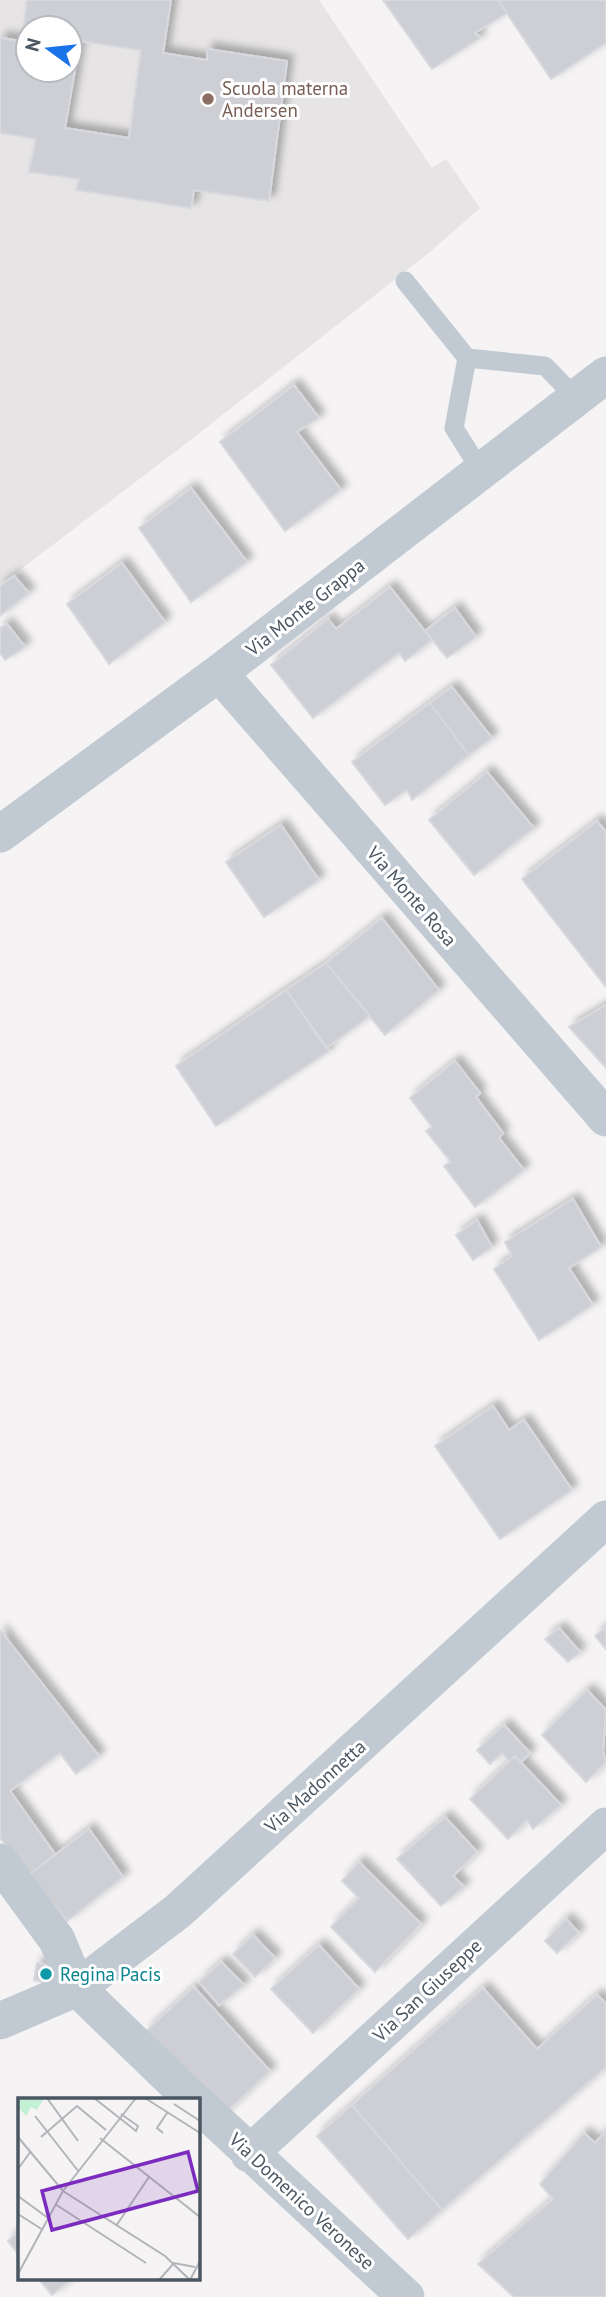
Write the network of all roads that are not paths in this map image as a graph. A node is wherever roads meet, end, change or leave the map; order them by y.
1 (405, 281) dead end
2 (467, 358) junction
3 (606, 375) edge
4 (576, 398) junction
5 (481, 471) junction
6 (219, 673) junction
7 (0, 834) edge
8 (606, 1118) edge
9 (606, 1519) edge
10 (606, 1826) edge
11 (0, 1862) edge
12 (77, 1988) junction
13 (0, 2021) edge
14 (191, 2098) edge
15 (200, 2107) edge
16 (249, 2154) junction
17 (406, 2297) edge

1 - 2 lane
2 - 4 lane
2 - 5 lane
3 - 4 street, Via Monte Grappa
4 - 5 street, Via Monte Grappa
5 - 6 street, Via Monte Grappa
6 - 7 street, Via Monte Grappa
6 - 8 street, Via Monte Rosa
9 - 12 street, Via Madonnetta
10 - 16 street, Via San Giuseppe
11 - 12 street
12 - 13 street, Via Madonnetta
12 - 14 street
15 - 16 street, Via Domenico Veronese
16 - 17 street, Via Domenico Veronese

